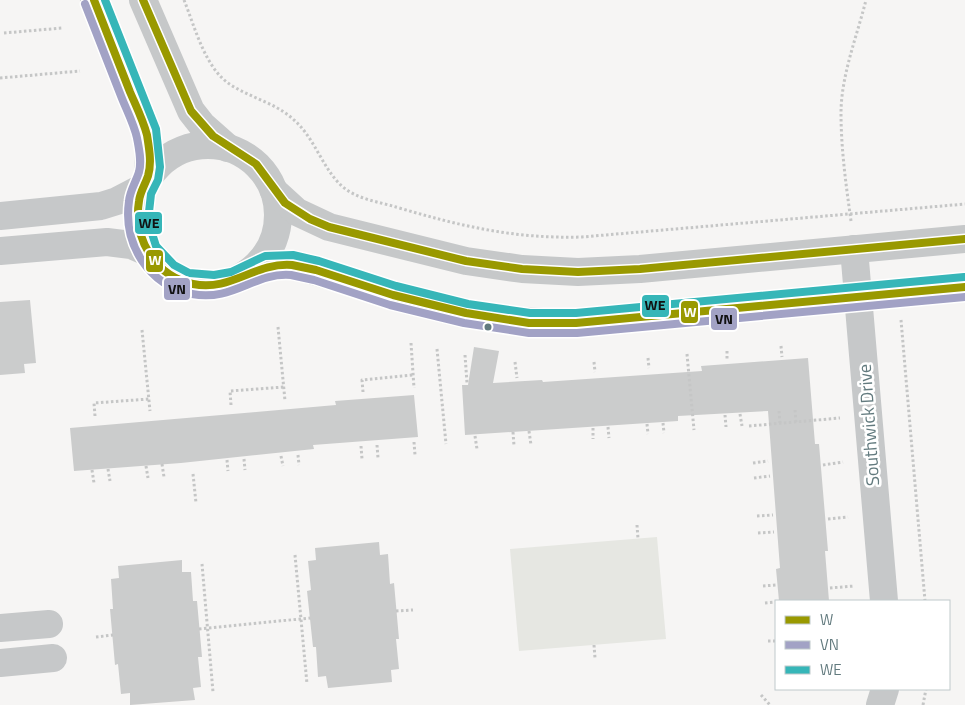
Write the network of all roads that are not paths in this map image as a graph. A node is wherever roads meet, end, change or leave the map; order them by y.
1 (94, 0) edge
2 (143, 0) edge
3 (228, 148) junction
4 (145, 182) junction
5 (274, 191) junction
6 (0, 216) edge
7 (965, 239) edge
8 (854, 249) junction
9 (0, 251) edge
10 (147, 252) junction
11 (253, 270) junction
12 (965, 287) edge
13 (860, 296) junction
14 (884, 600) edge
15 (49, 624) dead end
16 (0, 628) edge
17 (52, 658) dead end
18 (0, 663) edge
19 (885, 690) edge
20 (880, 705) edge

1 - 4 street
2 - 3 street
3 - 4 street
3 - 5 street
4 - 6 street
4 - 10 street
5 - 8 street
5 - 11 street
7 - 8 street
8 - 13 street, Southwick Drive
9 - 10 street
10 - 11 street
11 - 13 street
12 - 13 street
13 - 14 street, Southwick Drive
15 - 16 street
17 - 18 street
19 - 20 street

